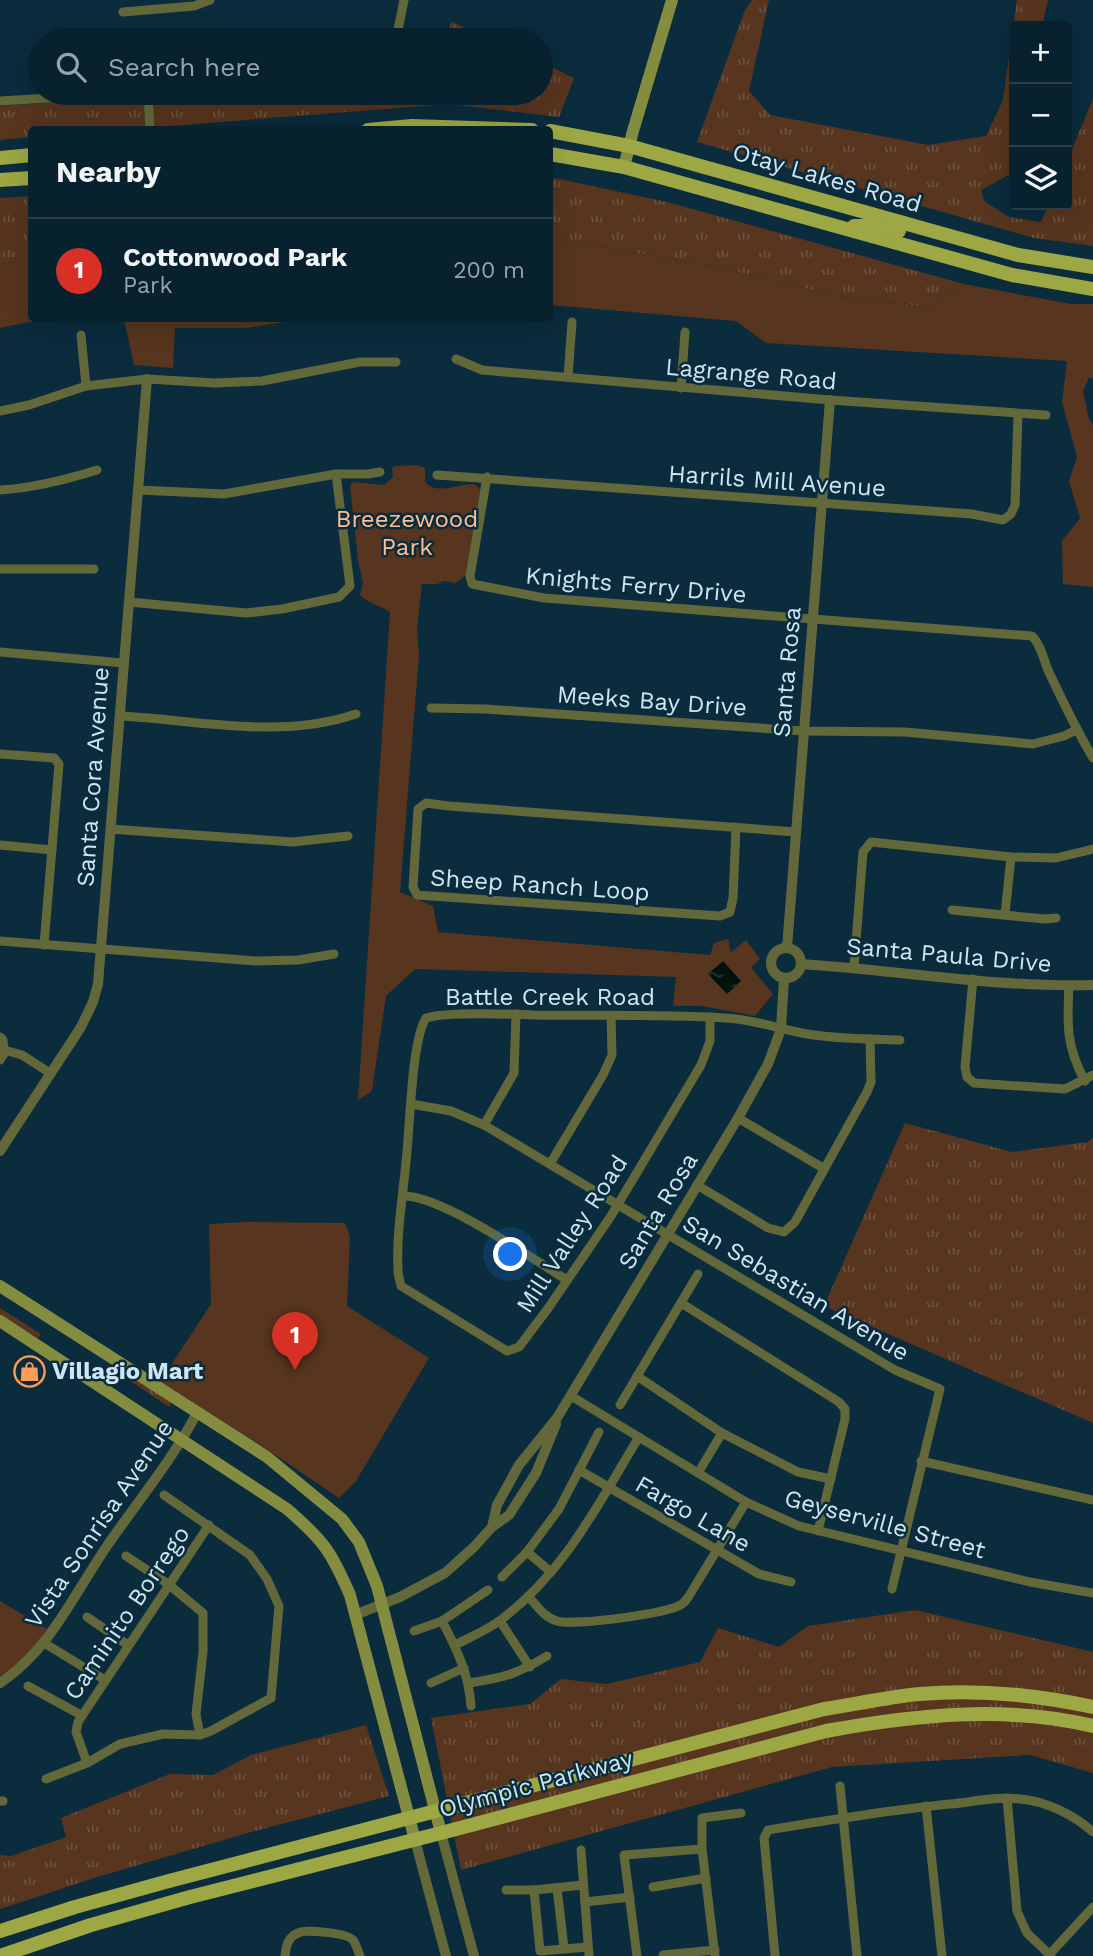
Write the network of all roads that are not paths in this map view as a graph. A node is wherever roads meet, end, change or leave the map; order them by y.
1 (210, 0) edge
2 (404, 0) edge
3 (672, 0) edge
4 (123, 12) dead end
5 (398, 28) edge
6 (28, 99) edge
7 (0, 101) edge
8 (149, 105) edge
9 (150, 126) edge
10 (553, 132) edge
11 (629, 146) junction
12 (28, 155) edge
13 (553, 155) edge
14 (0, 158) edge
15 (624, 167) junction
16 (28, 178) edge
17 (0, 180) edge
18 (835, 226) junction
19 (931, 231) junction
20 (1093, 267) edge
21 (1093, 289) edge
22 (572, 323) dead end
23 (685, 332) dead end
24 (81, 335) dead end
25 (456, 359) dead end
26 (396, 362) dead end
27 (568, 377) junction
28 (148, 379) junction
29 (86, 386) junction
30 (681, 388) junction
31 (830, 400) junction
32 (0, 411) edge
33 (1018, 414) junction
34 (1046, 415) dead end
35 (97, 470) dead end
36 (380, 472) dead end
37 (336, 474) junction
38 (437, 475) dead end
39 (487, 477) junction
40 (0, 490) edge
41 (139, 491) junction
42 (822, 504) junction
43 (0, 569) edge
44 (94, 569) dead end
45 (129, 602) junction
46 (813, 620) junction
47 (0, 652) edge
48 (123, 663) junction
49 (431, 708) dead end
50 (356, 714) dead end
51 (120, 716) junction
52 (1076, 730) junction
53 (803, 731) junction
54 (0, 754) edge
55 (1093, 758) edge
56 (736, 827) junction
57 (110, 829) junction
58 (796, 832) junction
59 (348, 836) dead end
60 (0, 845) edge
61 (1093, 849) edge
62 (52, 850) junction
63 (1011, 857) junction
64 (952, 910) dead end
65 (1005, 914) junction
66 (1056, 918) dead end
67 (0, 941) edge
68 (44, 945) junction
69 (101, 948) junction
70 (787, 948) junction
71 (334, 954) dead end
72 (801, 964) junction
73 (854, 967) junction
74 (784, 978) junction
75 (972, 979) junction
76 (1093, 985) edge
77 (1069, 986) junction
78 (516, 1014) junction
79 (611, 1016) junction
80 (710, 1017) junction
81 (781, 1029) junction
82 (0, 1037) edge
83 (870, 1039) junction
84 (900, 1040) dead end
85 (4, 1050) junction
86 (0, 1060) edge
87 (50, 1073) junction
88 (1089, 1078) edge
89 (411, 1104) junction
90 (738, 1118) junction
91 (484, 1125) junction
92 (0, 1151) edge
93 (550, 1164) junction
94 (823, 1168) junction
95 (697, 1185) junction
96 (403, 1196) junction
97 (618, 1204) junction
98 (668, 1235) junction
99 (698, 1274) dead end
100 (566, 1280) junction
101 (0, 1286) edge
102 (401, 1286) joint
103 (681, 1303) junction
104 (0, 1321) edge
105 (638, 1376) junction
106 (571, 1396) junction
107 (620, 1405) dead end
108 (197, 1413) junction
109 (557, 1418) junction
110 (598, 1432) dead end
111 (722, 1433) junction
112 (639, 1437) junction
113 (183, 1439) junction
114 (921, 1461) junction
115 (579, 1469) junction
116 (698, 1473) junction
117 (831, 1479) junction
118 (609, 1487) junction
119 (164, 1495) dead end
120 (1093, 1500) edge
121 (746, 1502) junction
122 (209, 1525) junction
123 (492, 1527) junction
124 (818, 1531) junction
125 (717, 1550) junction
126 (902, 1550) junction
127 (527, 1552) junction
128 (126, 1556) dead end
129 (551, 1572) junction
130 (502, 1577) dead end
131 (791, 1582) dead end
132 (168, 1584) junction
133 (892, 1588) dead end
134 (488, 1590) dead end
135 (1093, 1593) edge
136 (528, 1597) junction
137 (382, 1604) junction
138 (355, 1615) junction
139 (87, 1617) dead end
140 (442, 1621) junction
141 (500, 1621) junction
142 (414, 1631) dead end
143 (44, 1643) junction
144 (128, 1645) junction
145 (455, 1645) junction
146 (547, 1656) dead end
147 (530, 1667) junction
148 (464, 1668) junction
149 (105, 1680) junction
150 (0, 1683) edge
151 (430, 1683) dead end
152 (469, 1683) junction
153 (29, 1686) dead end
154 (471, 1706) dead end
155 (1093, 1707) edge
156 (81, 1715) junction
157 (1093, 1726) edge
158 (200, 1735) junction
159 (87, 1763) junction
160 (46, 1779) dead end
161 (840, 1786) dead end
162 (1007, 1798) junction
163 (926, 1807) junction
164 (436, 1811) junction
165 (741, 1813) dead end
166 (408, 1818) junction
167 (844, 1818) junction
168 (1093, 1832) edge
169 (441, 1833) junction
170 (415, 1840) junction
171 (702, 1849) junction
172 (581, 1850) dead end
173 (706, 1878) junction
174 (583, 1885) junction
175 (653, 1887) dead end
176 (557, 1888) junction
177 (534, 1890) junction
178 (506, 1891) dead end
179 (630, 1897) junction
180 (585, 1902) junction
181 (1093, 1907) edge
182 (0, 1931) edge
183 (564, 1948) junction
184 (588, 1952) edge
185 (715, 1953) edge
186 (663, 1955) edge
187 (684, 1955) edge
188 (1049, 1955) edge
189 (0, 1956) edge
190 (285, 1956) edge
191 (359, 1956) edge
192 (446, 1956) edge
193 (474, 1956) edge
194 (637, 1956) edge
195 (775, 1956) edge
196 (857, 1956) edge
197 (942, 1956) edge

1 - 4 street
2 - 5 street
3 - 11 main road
6 - 7 street
8 - 9 street
10 - 11 main road, Otay Lakes Road
11 - 15 main road
11 - 19 main road, Otay Lakes Road
12 - 14 main road
13 - 15 main road, Otay Lakes Road
15 - 18 main road, Otay Lakes Road
16 - 17 main road
18 - 19 main road
18 - 21 main road, Otay Lakes Road
19 - 20 main road, Otay Lakes Road
22 - 27 street
23 - 30 street
24 - 29 street
25 - 27 street, Lagrange Road
26 - 28 street
27 - 30 street, Lagrange Road
28 - 29 street
28 - 41 street, Santa Cora Avenue
29 - 32 street
30 - 31 street, Lagrange Road
31 - 33 street, Lagrange Road
31 - 42 street, Santa Rosa
33 - 34 street, Lagrange Road
33 - 42 street, Harrils Mill Avenue
35 - 40 street
36 - 37 street
37 - 41 street
37 - 45 street
38 - 39 street, Harrils Mill Avenue
39 - 42 street, Harrils Mill Avenue
39 - 46 street, Knights Ferry Drive
41 - 45 street, Santa Cora Avenue
42 - 46 street, Santa Rosa
43 - 44 street
45 - 48 street, Santa Cora Avenue
46 - 52 street, Knights Ferry Drive
46 - 53 street, Santa Rosa
47 - 48 street
48 - 51 street, Santa Cora Avenue
49 - 53 street, Meeks Bay Drive
50 - 51 street
51 - 57 street, Santa Cora Avenue
52 - 53 street, Meeks Bay Drive
52 - 55 street
53 - 58 street, Santa Rosa
54 - 62 street
56 - 56 street, Sheep Ranch Loop
56 - 58 street, Sheep Ranch Loop
57 - 59 street
57 - 69 street, Santa Cora Avenue
58 - 70 street, Santa Rosa
60 - 62 street
61 - 63 street
62 - 68 street
63 - 65 street
63 - 73 street
64 - 65 street
65 - 66 street
67 - 68 street
68 - 69 street
69 - 71 street
69 - 87 street, Santa Cora Avenue
70 - 72 street
70 - 74 street
72 - 73 street, Santa Paula Drive
72 - 74 street
73 - 75 street, Santa Paula Drive
74 - 81 street, Santa Rosa
75 - 77 street, Santa Paula Drive
75 - 88 street
76 - 77 street, Santa Paula Drive
77 - 88 street
78 - 79 street, Battle Creek Road
78 - 89 street, Battle Creek Road
78 - 91 street
79 - 80 street, Battle Creek Road
79 - 93 street
80 - 81 street, Battle Creek Road
80 - 97 street, Mill Valley Road
81 - 83 street, Battle Creek Road
81 - 90 street, Santa Rosa
82 - 85 street
83 - 84 street, Battle Creek Road
83 - 94 street
85 - 86 street
85 - 87 street
87 - 92 street, Santa Cora Avenue
89 - 91 street, San Sebastian Avenue
89 - 96 street, Battle Creek Road
90 - 94 street
90 - 95 street, Santa Rosa
91 - 93 street, San Sebastian Avenue
93 - 97 street, San Sebastian Avenue
94 - 95 street
95 - 98 street, Santa Rosa
96 - 100 street
96 - 102 street, Battle Creek Road
97 - 98 street, San Sebastian Avenue
97 - 100 street, Mill Valley Road
98 - 106 street, Santa Rosa
98 - 114 street, San Sebastian Avenue
99 - 103 street
100 - 102 street, Mill Valley Road
101 - 108 main road
103 - 105 street
103 - 117 street
104 - 113 main road
105 - 107 street
105 - 111 street
106 - 109 street, Santa Rosa
106 - 112 street, Geyserville Street
108 - 113 street, Vista Sonrisa Avenue
108 - 137 main road
109 - 123 street, Santa Rosa
109 - 123 street, Santa Rosa
110 - 115 street
111 - 116 street
111 - 117 street
112 - 116 street, Geyserville Street
112 - 118 street
113 - 138 main road
113 - 143 street, Vista Sonrisa Avenue
114 - 120 street
114 - 126 street
115 - 118 street, Fargo Lane
115 - 127 street
116 - 121 street, Geyserville Street
117 - 124 street
118 - 125 street, Fargo Lane
118 - 129 street
119 - 122 street
121 - 124 street, Geyserville Street
121 - 125 street
122 - 132 street, Caminito Borrego
122 - 158 street
123 - 137 street, Santa Rosa
124 - 126 street, Geyserville Street
125 - 131 street, Fargo Lane
125 - 136 street
126 - 133 street
126 - 135 street, Geyserville Street
127 - 129 street
127 - 130 street
128 - 132 street
129 - 136 street
132 - 144 street, Caminito Borrego
132 - 158 street
134 - 140 street
136 - 141 street
137 - 138 street, Santa Rosa
137 - 164 main road
138 - 166 main road
139 - 144 street
140 - 142 street
140 - 145 street
141 - 145 street
141 - 147 street
143 - 149 street
143 - 150 street, Vista Sonrisa Avenue
144 - 149 street, Caminito Borrego
145 - 148 street
146 - 147 street
147 - 152 street
148 - 151 street
148 - 152 street
149 - 156 street, Caminito Borrego
152 - 154 street
153 - 156 street
155 - 164 main road, Olympic Parkway
156 - 159 street, Caminito Borrego
157 - 169 main road, Olympic Parkway
158 - 159 street
159 - 160 street
161 - 167 street
162 - 163 street
162 - 168 street
162 - 188 street
163 - 167 street
163 - 197 street
164 - 166 main road, Olympic Parkway
164 - 169 main road
165 - 171 street
166 - 170 main road
166 - 182 main road, Olympic Parkway
167 - 195 street
167 - 196 street
169 - 170 main road, Olympic Parkway
169 - 193 street
170 - 189 main road, Olympic Parkway
170 - 192 street
171 - 173 street
171 - 179 street
172 - 174 street
173 - 175 street
173 - 185 street
174 - 176 street
174 - 180 street
176 - 177 street
176 - 183 street
177 - 178 street
177 - 183 street
179 - 180 street
179 - 194 street
180 - 184 street
181 - 188 street
183 - 184 street
185 - 187 street
186 - 187 street
190 - 191 street

